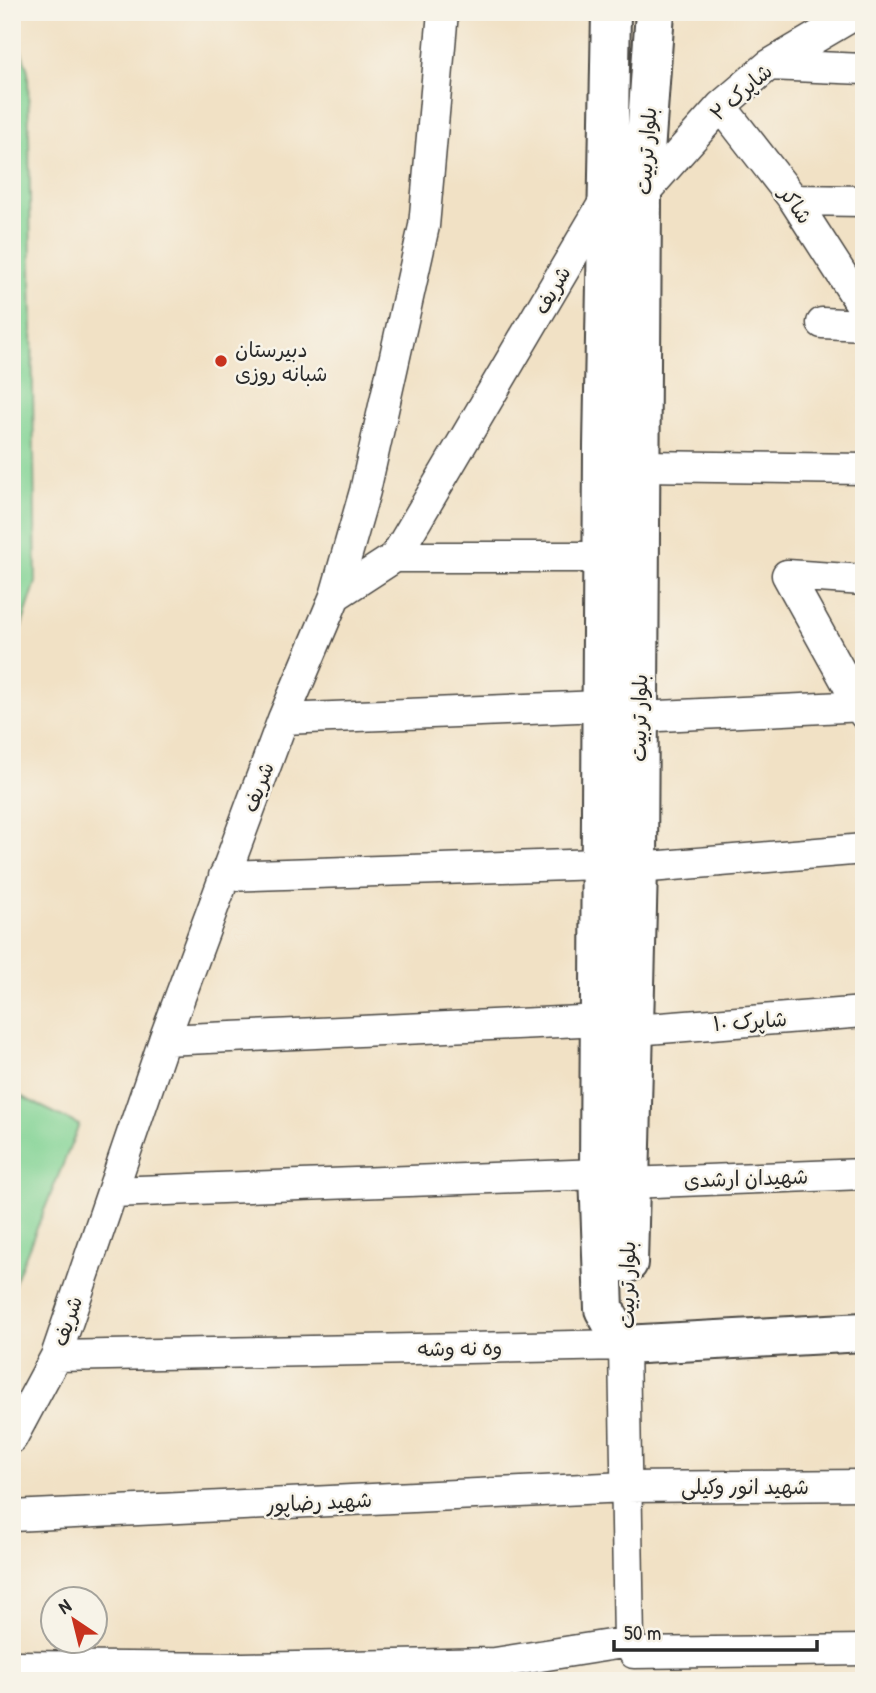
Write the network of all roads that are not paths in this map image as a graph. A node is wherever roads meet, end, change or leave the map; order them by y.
1 (443, 12) edge
2 (611, 12) edge
3 (655, 12) edge
4 (859, 12) edge
5 (769, 65) junction
6 (864, 69) edge
7 (721, 106) junction
8 (625, 196) junction
9 (794, 200) junction
10 (864, 201) edge
11 (864, 309) edge
12 (822, 323) dead end
13 (864, 325) edge
14 (642, 466) junction
15 (864, 469) edge
16 (395, 557) junction
17 (602, 557) junction
18 (864, 580) edge
19 (335, 596) junction
20 (601, 706) junction
21 (862, 708) edge
22 (639, 717) junction
23 (283, 719) junction
24 (864, 849) edge
25 (599, 864) junction
26 (638, 868) junction
27 (225, 876) junction
28 (864, 1012) edge
29 (619, 1025) junction
30 (164, 1040) junction
31 (864, 1174) edge
32 (614, 1178) junction
33 (112, 1192) junction
34 (864, 1332) edge
35 (624, 1345) junction
36 (55, 1356) junction
37 (12, 1438) edge
38 (864, 1486) edge
39 (626, 1487) junction
40 (12, 1516) edge
41 (864, 1650) edge
42 (632, 1658) edge
43 (12, 1665) edge
44 (363, 1673) edge
45 (125, 1674) edge
46 (243, 1674) edge

1 - 19 street
2 - 8 street, بلوار تربیت
3 - 8 street, بلوار تربیت
4 - 5 street, شاپرک ۲
5 - 6 street
5 - 7 street, شاپرک ۲
7 - 8 street, شاپرک ۲
7 - 9 street, شاکر
8 - 14 street, بلوار تربیت
8 - 16 street, شریف
8 - 17 street, بلوار تربیت
9 - 10 street
9 - 11 street, شاکر
12 - 13 street
14 - 15 street
14 - 22 street, بلوار تربیت
16 - 17 street
16 - 19 street, شریف
17 - 20 street, بلوار تربیت
18 - 21 street
19 - 23 street, شریف
20 - 23 street
20 - 25 street, بلوار تربیت
21 - 22 street
22 - 26 street, بلوار تربیت
23 - 27 street, شریف
24 - 26 street
25 - 27 street
25 - 29 street, بلوار تربیت
26 - 29 street, بلوار تربیت
27 - 30 street, شریف
28 - 29 street, شاپرک ۱۰
29 - 30 street, شاپرک ۱۰
29 - 32 street, بلوار تربیت
30 - 33 street, شریف
31 - 32 street, شهیدان ارشدی
32 - 33 street, شهیدان ارشدی
32 - 35 street, بلوار تربیت
33 - 36 street, شریف
34 - 35 street, وه نه وشه
35 - 36 street, وه نه وشه
35 - 39 street
36 - 37 street, شریف
38 - 39 street, شهید انور وکیلی
39 - 40 street, شهید رضاپور
39 - 42 street
41 - 42 street
42 - 44 street
43 - 45 street
44 - 46 street
45 - 46 street

